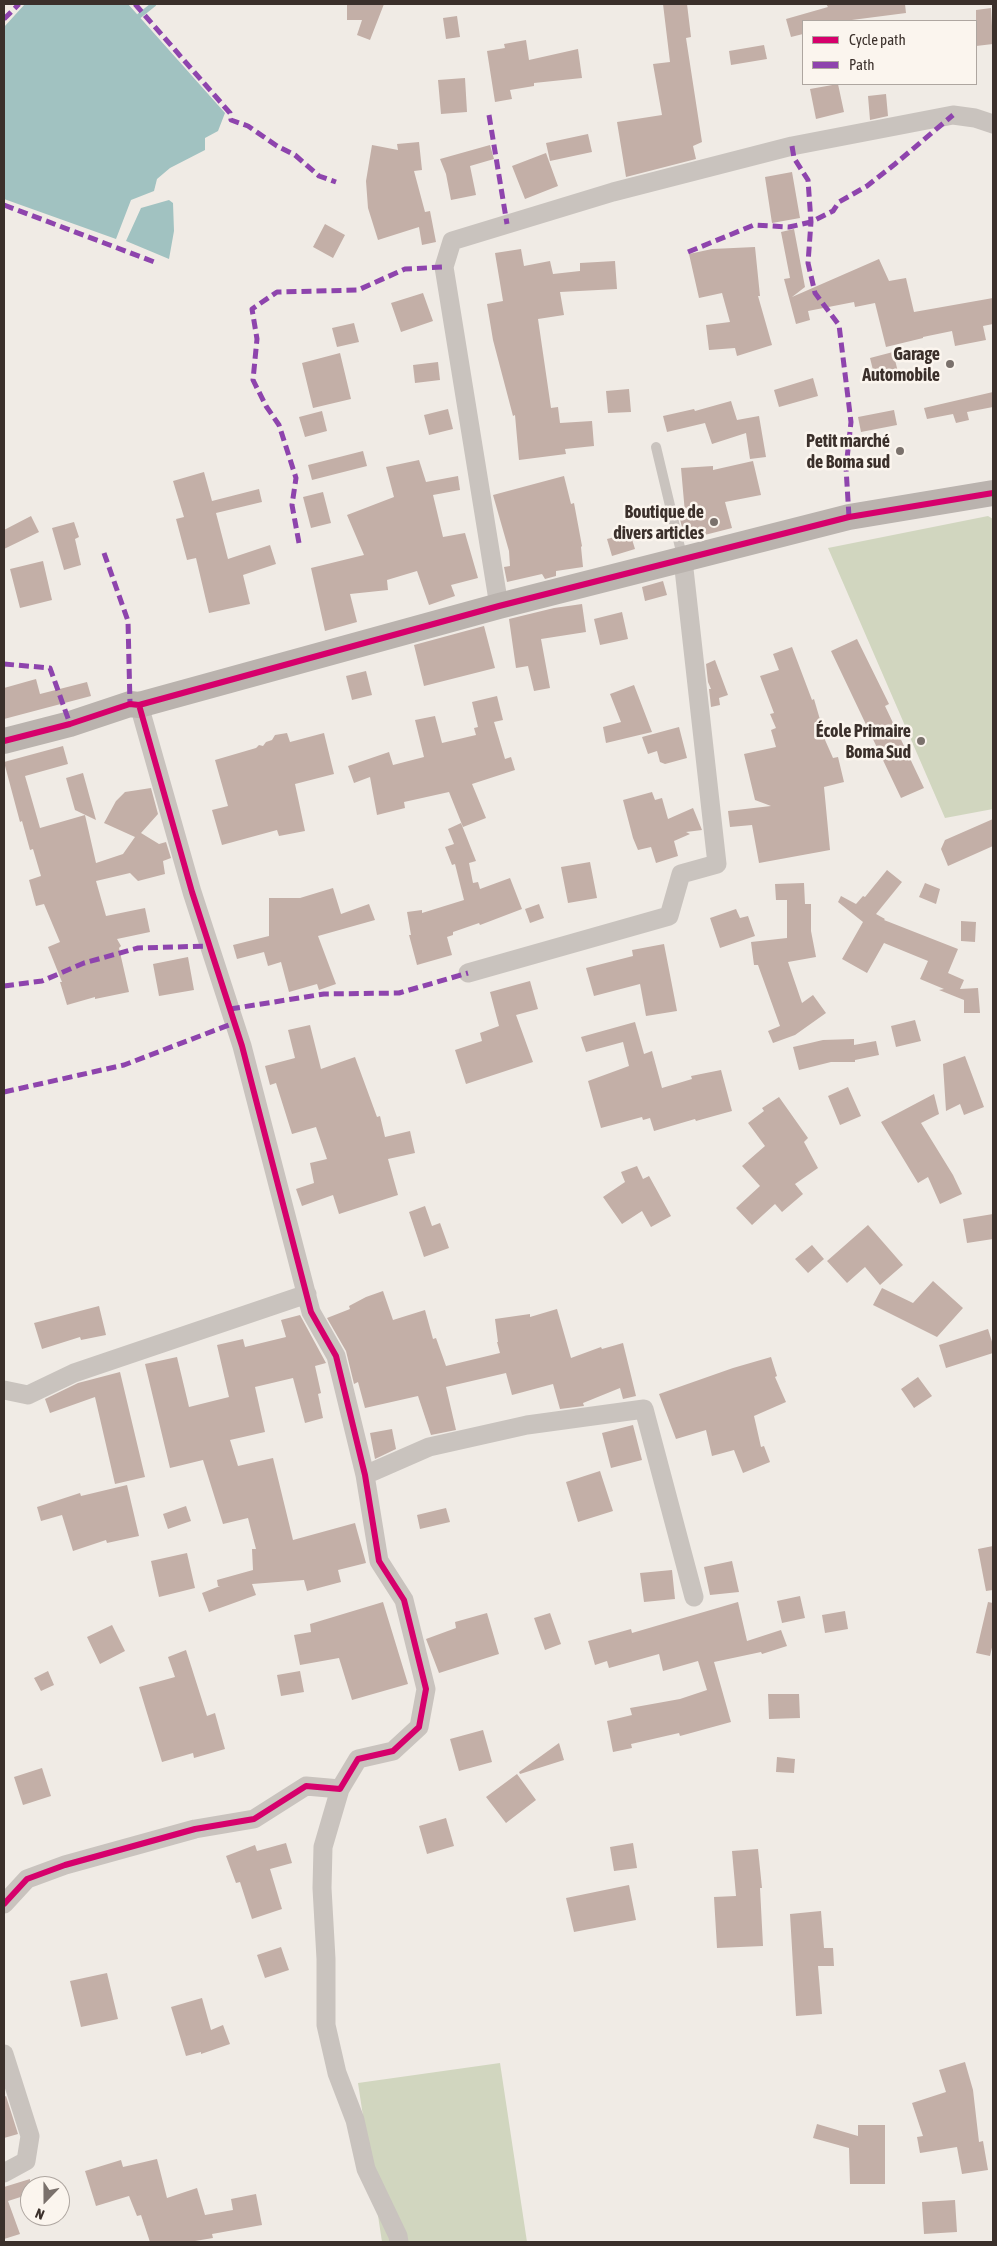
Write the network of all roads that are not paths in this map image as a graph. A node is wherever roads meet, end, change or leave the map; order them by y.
1 (993, 124) edge
2 (656, 447) dead end
3 (993, 494) edge
4 (683, 560) junction
5 (499, 606) junction
6 (139, 705) junction
7 (4, 741) edge
8 (468, 973) dead end
9 (307, 1294) junction
10 (4, 1390) edge
11 (365, 1476) junction
12 (694, 1597) dead end
13 (340, 1789) junction
14 (4, 1904) edge
15 (4, 2054) edge
16 (4, 2174) edge
17 (398, 2242) edge

1 - 5 street
2 - 4 lane
3 - 4 street
4 - 5 street
4 - 8 street
5 - 6 street
6 - 7 street
6 - 9 street
9 - 10 street
9 - 11 street
11 - 12 street
11 - 13 street
13 - 14 street
13 - 17 street
15 - 16 street

